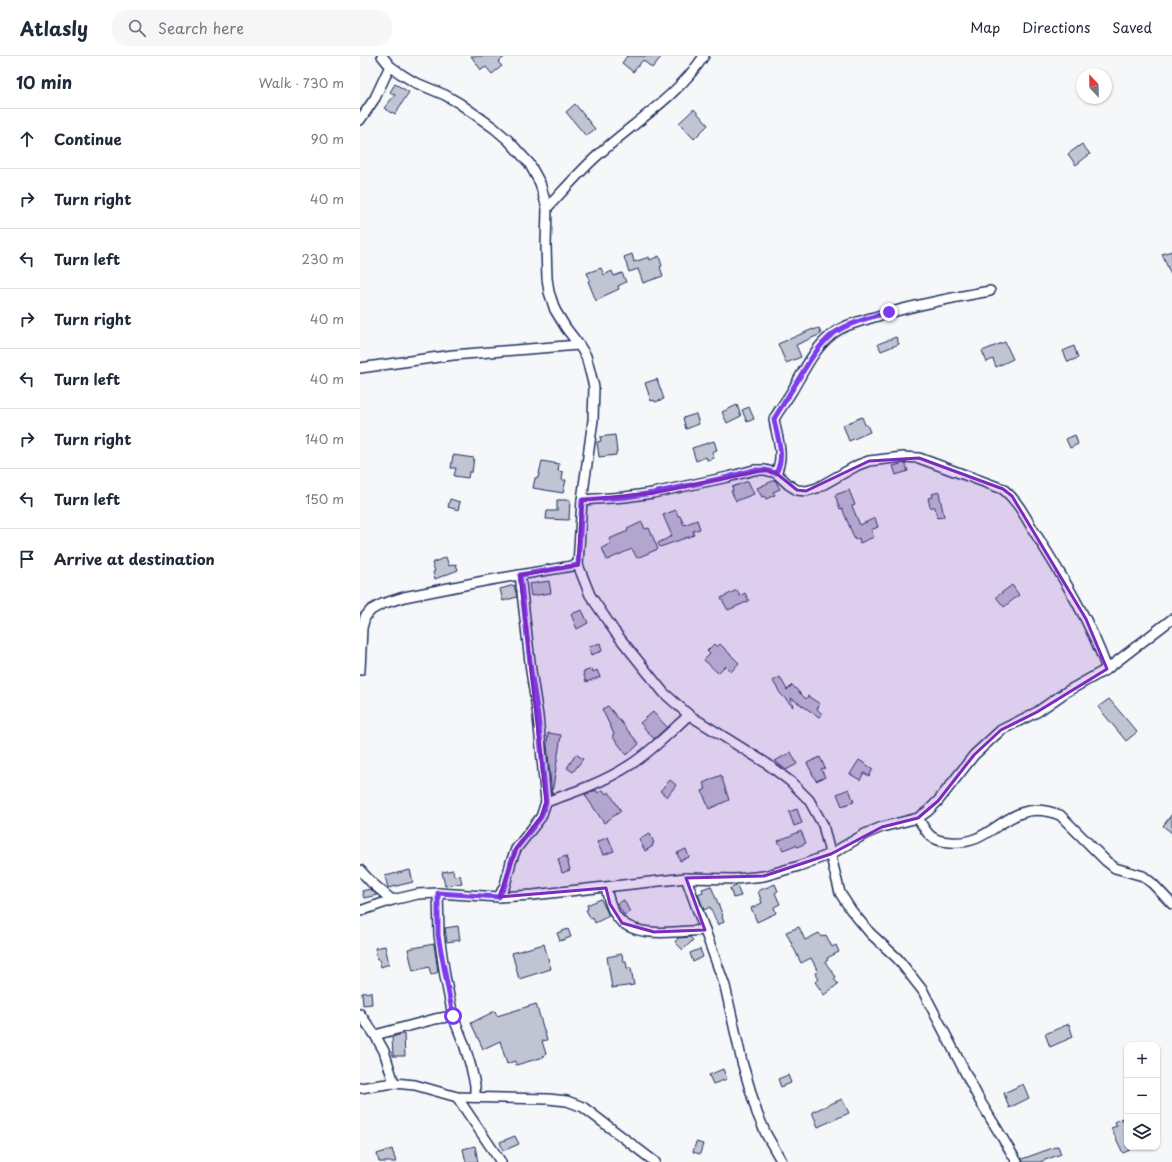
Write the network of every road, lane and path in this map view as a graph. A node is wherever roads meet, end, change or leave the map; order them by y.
1 (382, 56) edge
2 (704, 56) edge
3 (390, 66) junction
4 (360, 120) edge
5 (547, 208) junction
6 (990, 291) dead end
7 (579, 345) junction
8 (360, 368) edge
9 (776, 473) junction
10 (582, 500) junction
11 (578, 565) junction
12 (520, 575) junction
13 (360, 610) edge
14 (371, 610) junction
15 (1172, 619) edge
16 (1108, 669) junction
17 (360, 670) edge
18 (688, 715) junction
19 (546, 802) junction
20 (918, 818) junction
21 (831, 854) junction
22 (360, 870) edge
23 (686, 878) junction
24 (606, 888) junction
25 (438, 893) junction
26 (499, 897) junction
27 (392, 900) junction
28 (1172, 904) edge
29 (360, 911) edge
30 (705, 930) junction
31 (360, 1014) edge
32 (453, 1016) junction
33 (375, 1035) junction
34 (394, 1083) junction
35 (360, 1088) edge
36 (457, 1097) junction
37 (475, 1097) junction
38 (501, 1162) edge
39 (655, 1162) edge
40 (782, 1162) edge
41 (1017, 1162) edge

1 - 3 street
2 - 5 street
3 - 4 street
3 - 5 street
5 - 7 street
6 - 9 street
7 - 8 street
7 - 10 street
9 - 10 street
9 - 16 street
10 - 11 street
11 - 12 street
11 - 18 street
12 - 14 street
12 - 19 street
13 - 14 street
14 - 17 street
15 - 16 street
16 - 20 street
18 - 19 street
18 - 21 street
19 - 26 street
20 - 21 street
20 - 28 street
21 - 23 street
21 - 41 street
22 - 27 street
23 - 24 street
23 - 30 street
24 - 26 street
24 - 30 street
25 - 26 street
25 - 27 street
25 - 32 street
27 - 29 street
30 - 40 street
31 - 33 street
32 - 33 street
32 - 37 street
33 - 34 street
34 - 35 street
34 - 36 street
36 - 37 street
36 - 38 street
37 - 39 street

